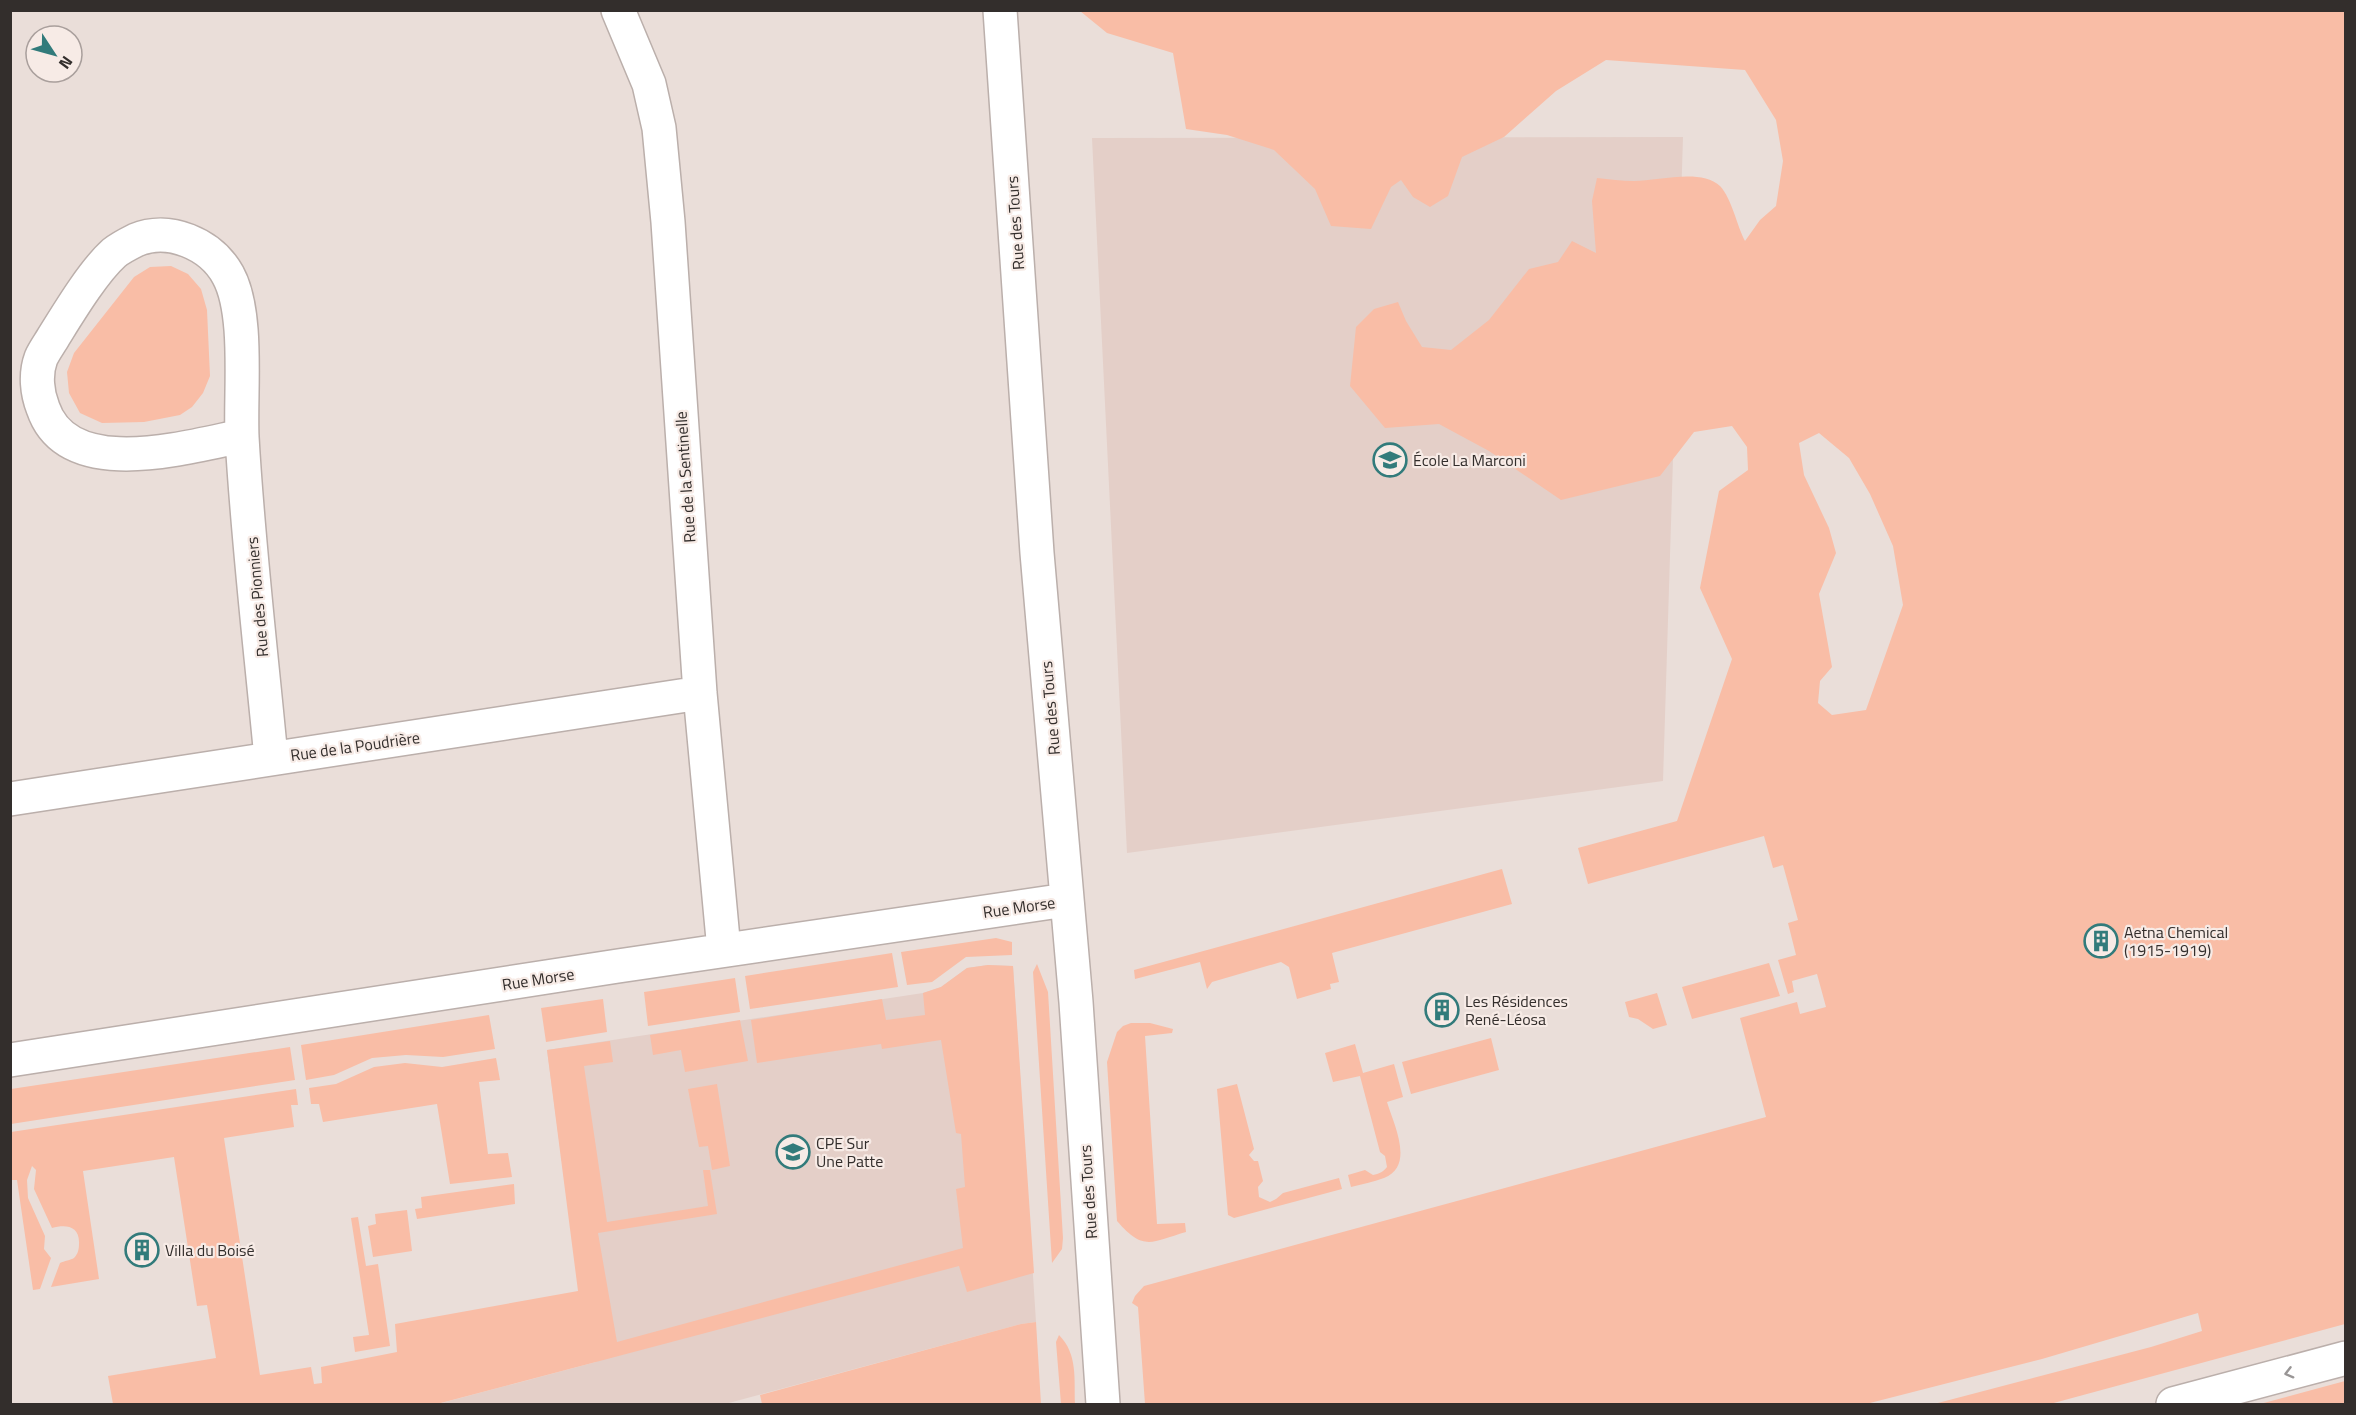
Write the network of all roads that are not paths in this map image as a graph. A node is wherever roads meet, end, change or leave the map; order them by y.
1 (618, 10) edge
2 (1000, 10) edge
3 (242, 436) junction
4 (700, 693) junction
5 (271, 758) junction
6 (10, 799) edge
7 (1066, 900) junction
8 (723, 950) junction
9 (10, 1060) edge
10 (2346, 1358) edge
11 (1103, 1404) edge
12 (2173, 1404) edge

1 - 4 street, Rue de la Sentinelle
2 - 7 street, Rue des Tours
3 - 3 street, Rue des Pionniers
3 - 5 street, Rue des Pionniers
4 - 5 street, Rue de la Poudrière
4 - 8 street, Rue de la Sentinelle
5 - 6 street, Rue de la Poudrière
7 - 8 street, Rue Morse
7 - 11 street, Rue des Tours
8 - 9 street, Rue Morse
10 -> 12 street

